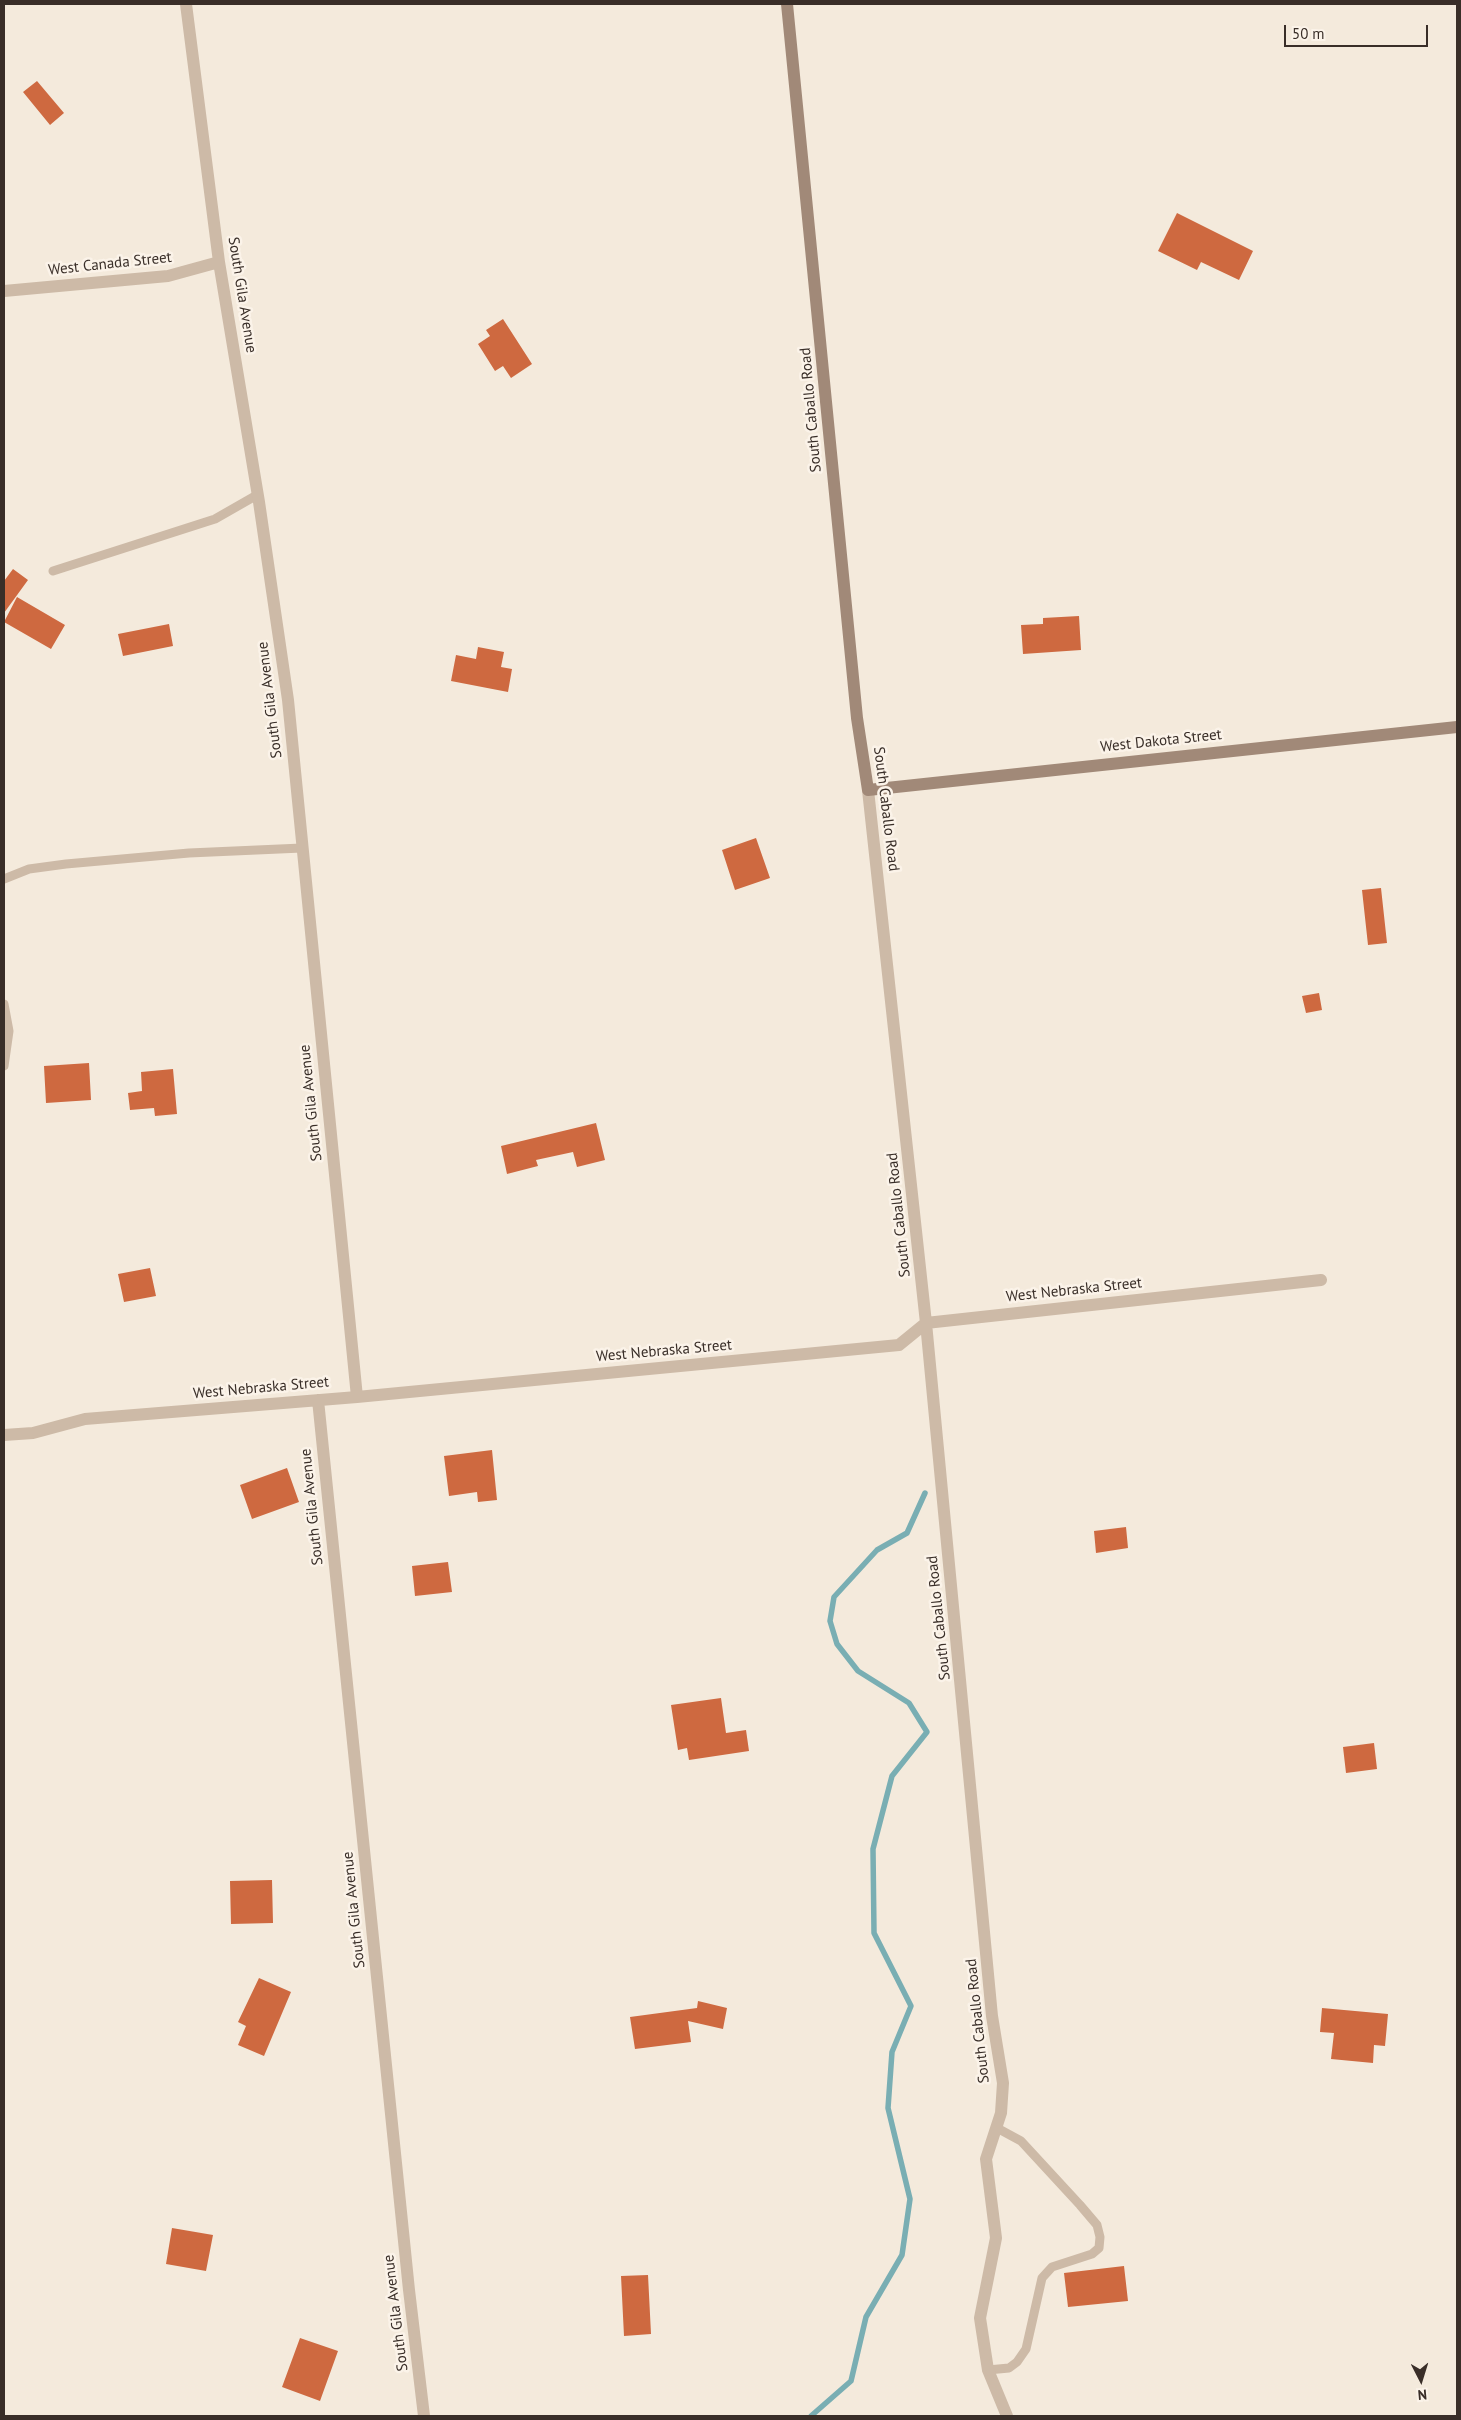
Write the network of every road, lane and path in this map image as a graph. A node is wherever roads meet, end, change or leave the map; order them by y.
1 (186, 4) edge
2 (787, 4) edge
3 (219, 262) junction
4 (4, 291) edge
5 (258, 495) junction
6 (53, 571) dead end
7 (1457, 727) edge
8 (868, 790) junction
9 (302, 848) junction
10 (4, 879) edge
11 (4, 1004) edge
12 (4, 1066) edge
13 (1321, 1280) dead end
14 (926, 1323) junction
15 (357, 1397) junction
16 (318, 1400) junction
17 (4, 1434) edge
18 (997, 2128) junction
19 (988, 2370) junction
20 (424, 2416) edge
21 (1007, 2416) edge

1 - 3 street, South Gila Avenue
2 - 8 street, South Caballo Road
3 - 4 street, West Canada Street
3 - 5 street, South Gila Avenue
5 - 6 lane
5 - 9 street, South Gila Avenue
7 - 8 street, West Dakota Street
8 - 14 street, South Caballo Road
9 - 10 lane
9 - 15 street, South Gila Avenue
11 - 12 lane
13 - 14 street, West Nebraska Street
14 - 15 street, West Nebraska Street
14 - 18 street, South Caballo Road
15 - 16 street, West Nebraska Street
16 - 17 street, West Nebraska Street
16 - 20 street, South Gila Avenue
18 - 19 street, South Caballo Road
18 - 19 lane
19 - 21 street, South Caballo Road

